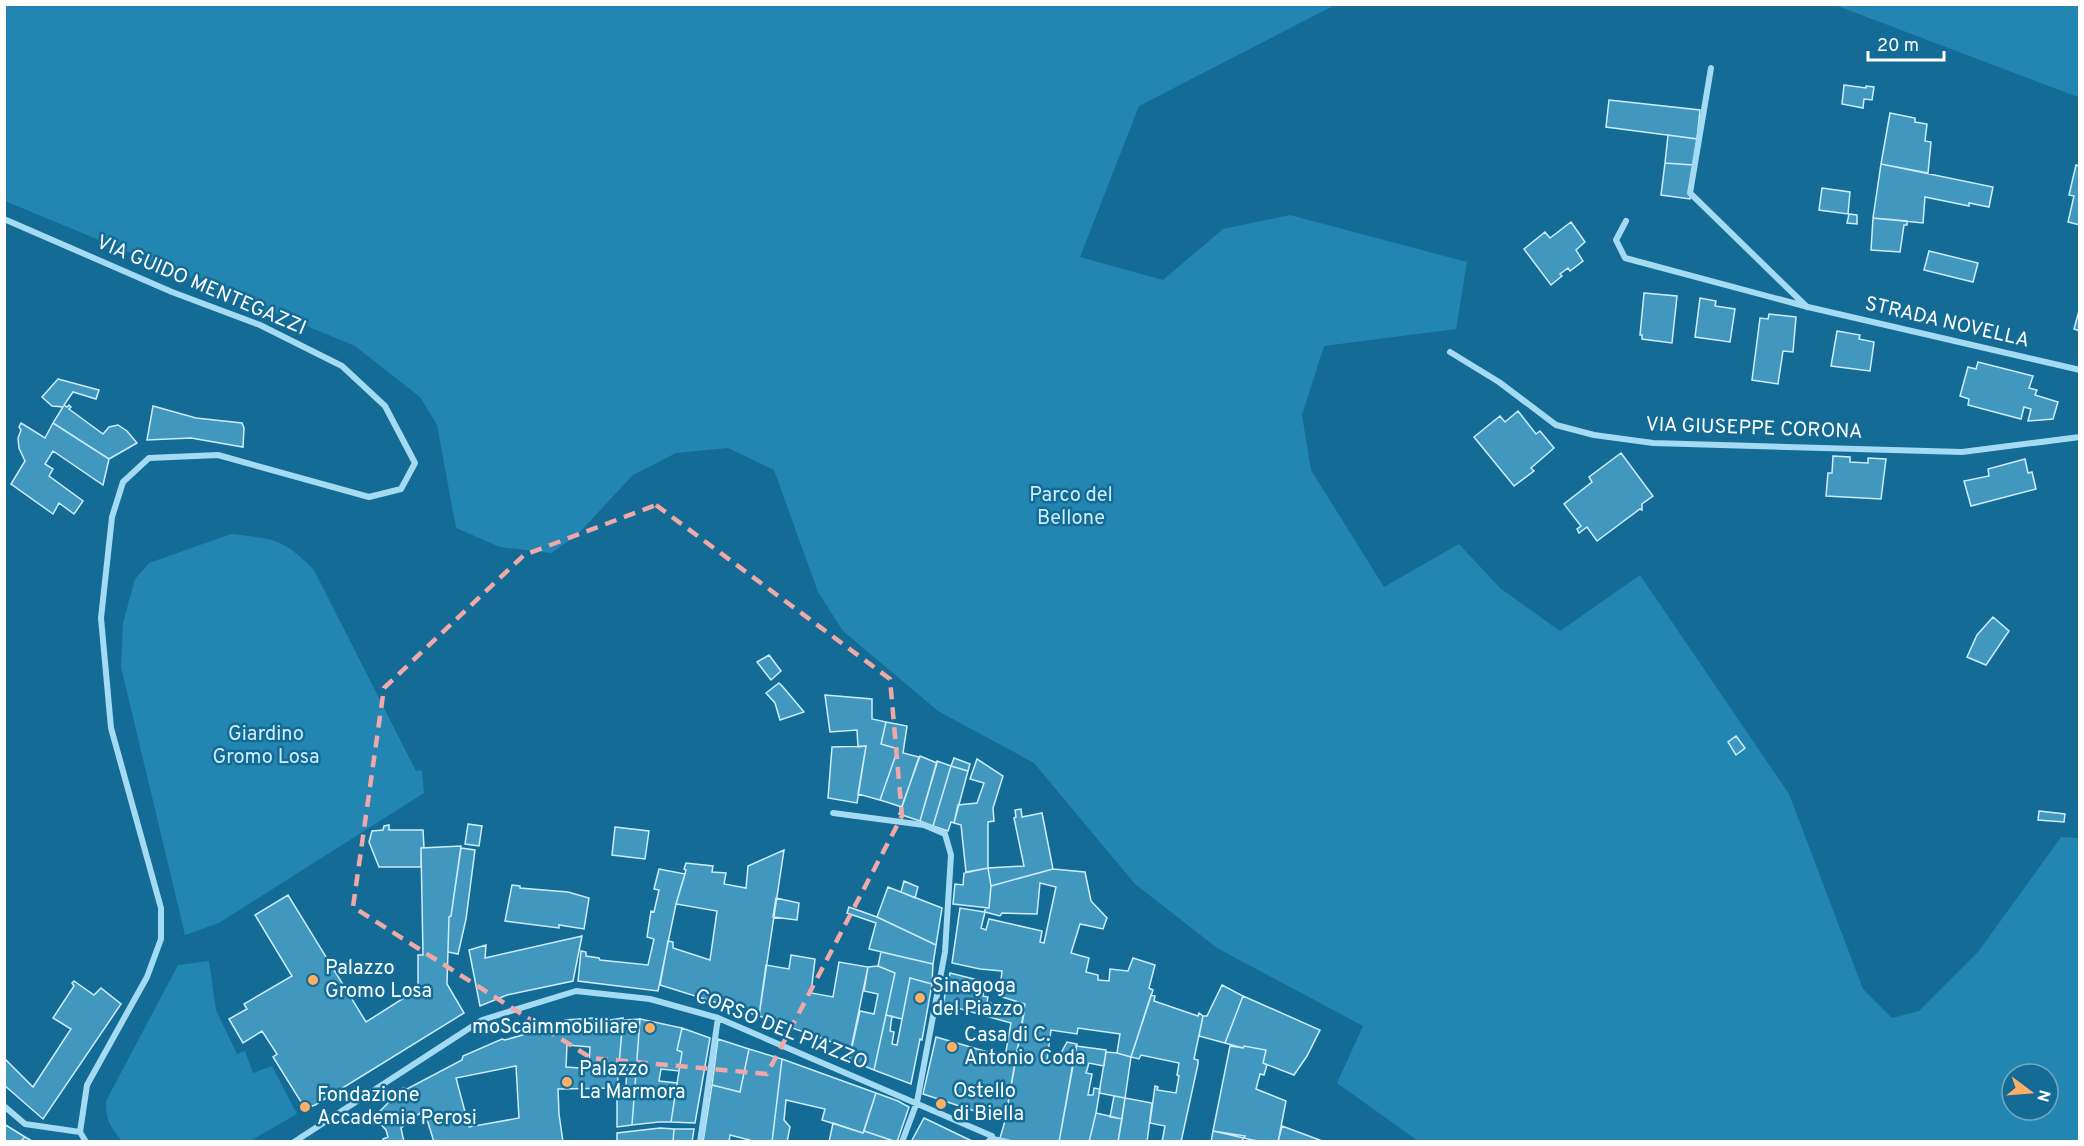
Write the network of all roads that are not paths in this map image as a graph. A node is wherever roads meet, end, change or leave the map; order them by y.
1 (1711, 68) dead end
2 (4, 219) edge
3 (1626, 221) dead end
4 (1808, 307) junction
5 (1450, 352) dead end
6 (2079, 370) edge
7 (2079, 437) edge
8 (833, 813) dead end
9 (718, 1018) junction
10 (917, 1102) junction
11 (4, 1106) edge
12 (80, 1132) junction
13 (990, 1140) edge
14 (86, 1142) edge
15 (294, 1142) edge
16 (700, 1142) edge
17 (902, 1142) edge
18 (1009, 1142) edge

1 - 4 street
2 - 12 street, VIA GUIDO MENTEGAZZI
3 - 4 street, STRADA NOVELLA
4 - 6 street, STRADA NOVELLA
5 - 7 street, VIA GIUSEPPE CORONA
8 - 10 street
9 - 10 street, CORSO DEL PIAZZO
9 - 15 street, CORSO DEL PIAZZO
9 - 16 street
10 - 13 street, CORSO DEL PIAZZO
10 - 17 street
11 - 12 street
12 - 14 street
13 - 18 street

